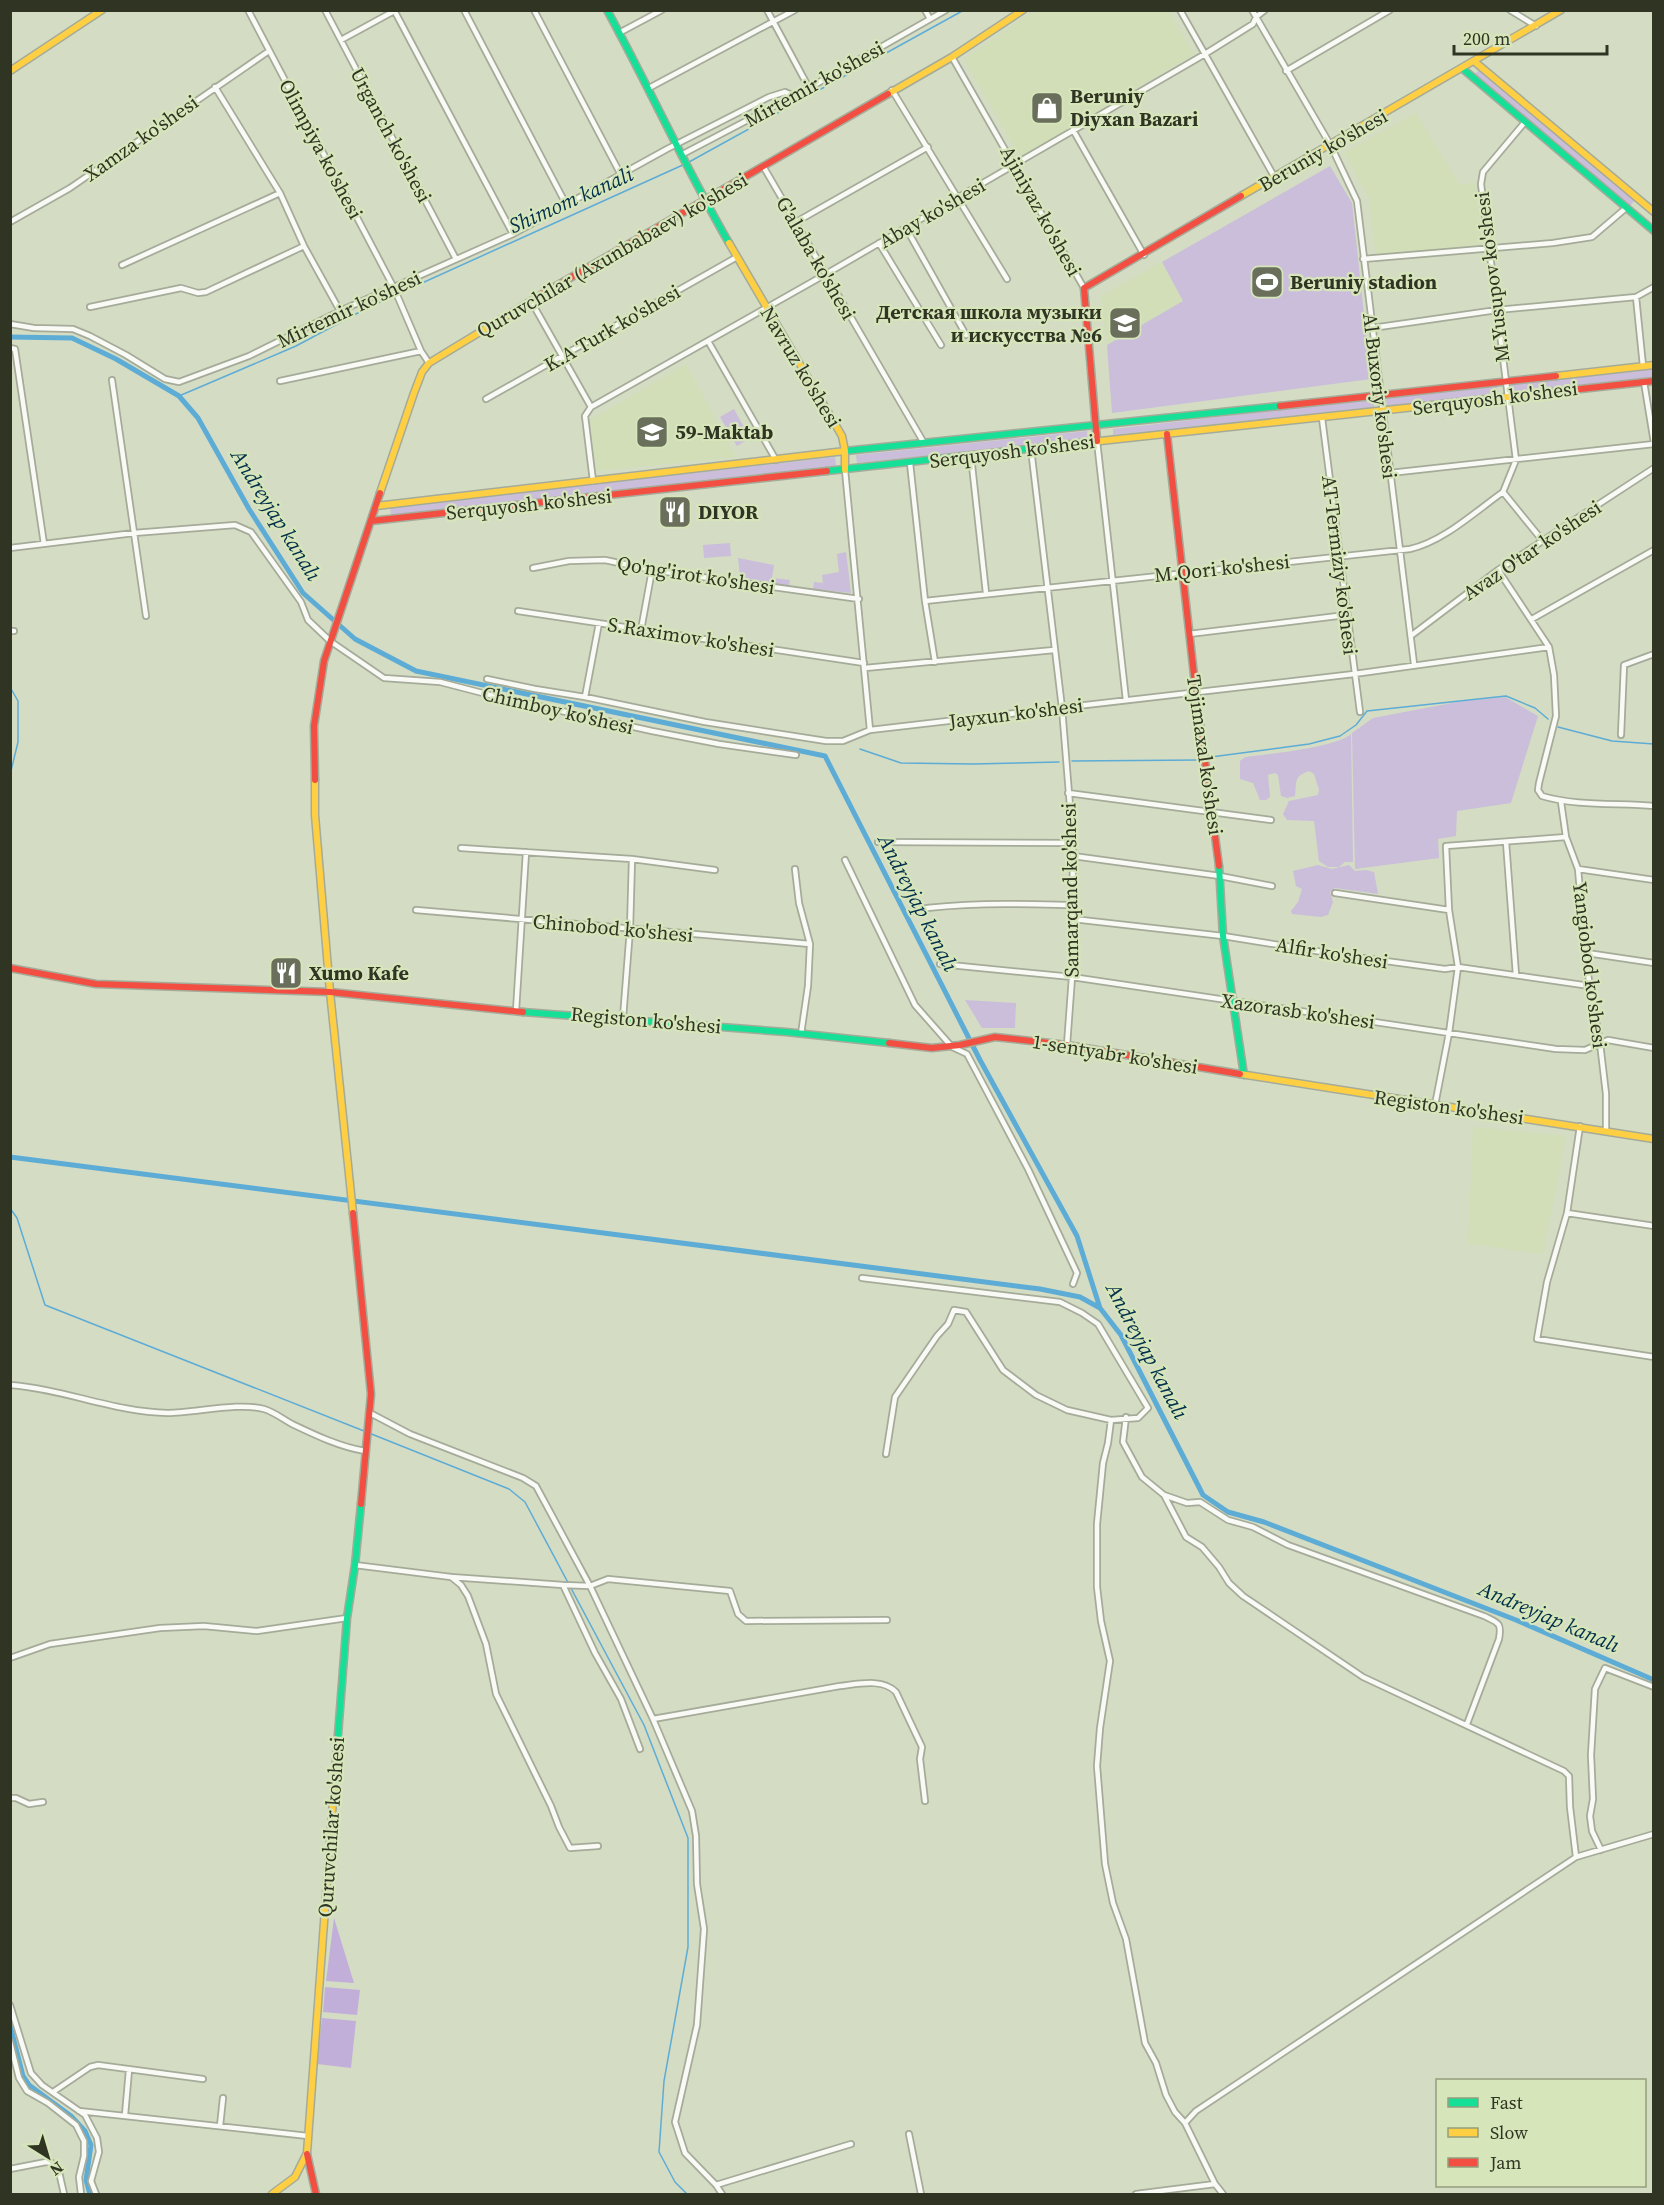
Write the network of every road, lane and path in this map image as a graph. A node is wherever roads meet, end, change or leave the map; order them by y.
1 (248, 10) edge
2 (325, 10) edge
3 (464, 10) edge
4 (534, 10) edge
5 (608, 10) edge
6 (662, 10) edge
7 (766, 10) edge
8 (795, 10) edge
9 (926, 10) edge
10 (946, 10) edge
11 (1023, 10) edge
12 (1180, 10) edge
13 (1252, 10) edge
14 (1265, 10) edge
15 (1390, 10) edge
16 (1510, 10) edge
17 (1561, 10) edge
18 (102, 11) edge
19 (395, 11) edge
20 (1256, 16) junction
21 (930, 19) junction
22 (773, 22) junction
23 (1536, 26) junction
24 (619, 33) junction
25 (341, 40) junction
26 (269, 51) junction
27 (1205, 54) junction
28 (952, 57) junction
29 (1475, 62) junction
30 (1463, 69) junction
31 (10, 71) edge
32 (1286, 71) junction
33 (215, 87) junction
34 (649, 88) junction
35 (809, 88) junction
36 (892, 90) junction
37 (794, 96) junction
38 (1525, 122) junction
39 (1073, 130) junction
40 (676, 145) junction
41 (1332, 146) junction
42 (928, 147) junction
43 (682, 156) junction
44 (1015, 164) junction
45 (763, 166) junction
46 (621, 175) junction
47 (1275, 178) junction
48 (280, 193) junction
49 (959, 197) junction
50 (705, 201) junction
51 (567, 206) junction
52 (1626, 208) junction
53 (1653, 212) edge
54 (10, 222) edge
55 (796, 222) junction
56 (906, 228) junction
57 (1653, 231) edge
58 (513, 234) junction
59 (879, 243) junction
60 (304, 246) junction
61 (1490, 248) junction
62 (1143, 255) junction
63 (737, 256) junction
64 (456, 259) junction
65 (1363, 259) junction
66 (122, 265) dead end
67 (826, 274) junction
68 (1007, 279) dead end
69 (1653, 287) edge
70 (393, 288) junction
71 (1084, 288) junction
72 (1636, 297) junction
73 (531, 301) junction
74 (90, 307) dead end
75 (765, 308) junction
76 (1497, 310) junction
77 (340, 311) junction
78 (10, 324) edge
79 (1372, 328) junction
80 (966, 335) dead end
81 (708, 341) junction
82 (941, 345) dead end
83 (13, 348) edge
84 (421, 351) junction
85 (561, 357) junction
86 (429, 363) junction
87 (1653, 365) edge
88 (1643, 366) junction
89 (112, 380) dead end
90 (1504, 380) junction
91 (280, 381) dead end
92 (1653, 381) edge
93 (1644, 382) junction
94 (1380, 394) junction
95 (1507, 396) junction
96 (486, 399) dead end
97 (591, 407) junction
98 (1383, 412) junction
99 (1322, 418) junction
100 (1096, 426) junction
101 (1167, 434) junction
102 (1097, 441) junction
103 (924, 443) junction
104 (1653, 444) edge
105 (1031, 449) junction
106 (845, 452) junction
107 (971, 456) junction
108 (776, 460) junction
109 (1516, 460) junction
110 (910, 463) junction
111 (1653, 468) edge
112 (845, 470) junction
113 (1390, 473) junction
114 (593, 481) junction
115 (1503, 492) junction
116 (376, 506) junction
117 (370, 521) junction
118 (134, 533) junction
119 (1542, 540) junction
120 (44, 544) junction
121 (10, 548) edge
122 (1399, 550) junction
123 (1653, 550) edge
124 (1339, 557) junction
125 (533, 568) dead end
126 (652, 570) junction
127 (1498, 570) junction
128 (1183, 572) junction
129 (1113, 579) junction
130 (1047, 587) junction
131 (986, 593) junction
132 (859, 598) junction
133 (925, 601) junction
134 (518, 611) dead end
135 (1346, 615) junction
136 (146, 616) dead end
137 (1532, 619) junction
138 (599, 623) junction
139 (641, 630) junction
140 (1189, 634) junction
141 (1412, 635) junction
142 (330, 641) junction
143 (1549, 647) junction
144 (1054, 650) junction
145 (1653, 654) edge
146 (935, 662) junction
147 (1414, 664) junction
148 (864, 666) junction
149 (1354, 674) junction
150 (488, 679) dead end
151 (1196, 693) junction
152 (585, 697) junction
153 (1126, 700) junction
154 (1062, 708) junction
155 (1360, 712) dead end
156 (870, 730) junction
157 (1621, 735) dead end
158 (796, 755) dead end
159 (1068, 793) junction
160 (1561, 802) junction
161 (1653, 806) edge
162 (1213, 812) junction
163 (1271, 820) dead end
164 (1566, 837) junction
165 (878, 842) dead end
166 (1506, 842) junction
167 (1073, 843) junction
168 (461, 848) dead end
169 (526, 852) junction
170 (1073, 856) junction
171 (632, 859) junction
172 (844, 860) dead end
173 (795, 869) dead end
174 (1578, 869) junction
175 (715, 870) dead end
176 (1221, 876) junction
177 (1653, 880) edge
178 (1272, 886) dead end
179 (1335, 893) dead end
180 (1072, 905) junction
181 (416, 910) dead end
182 (913, 910) dead end
183 (1449, 910) junction
184 (1073, 919) junction
185 (520, 921) junction
186 (630, 929) junction
187 (1223, 936) junction
188 (810, 944) junction
189 (1587, 953) junction
190 (1653, 963) edge
191 (940, 964) dead end
192 (1458, 967) junction
193 (10, 968) edge
194 (1516, 975) junction
195 (1072, 977) junction
196 (1590, 986) junction
197 (330, 992) junction
198 (1234, 1002) junction
199 (516, 1011) junction
200 (624, 1018) junction
201 (1449, 1033) junction
202 (801, 1034) junction
203 (1600, 1043) junction
204 (960, 1045) joint
205 (1067, 1045) junction
206 (952, 1047) junction
207 (1653, 1048) edge
208 (1244, 1076) junction
209 (1435, 1105) junction
210 (1580, 1126) junction
211 (1606, 1131) junction
212 (1653, 1138) edge
213 (1567, 1213) junction
214 (1653, 1226) edge
215 (862, 1278) dead end
216 (1074, 1284) dead end
217 (1653, 1356) edge
218 (10, 1384) edge
219 (369, 1413) junction
220 (1126, 1418) junction
221 (1111, 1420) junction
222 (365, 1448) junction
223 (886, 1454) dead end
224 (1164, 1495) junction
225 (355, 1565) junction
226 (451, 1577) junction
227 (563, 1585) junction
228 (590, 1586) junction
229 (347, 1618) junction
230 (887, 1620) dead end
231 (10, 1658) edge
232 (1653, 1687) edge
233 (653, 1719) junction
234 (1467, 1724) junction
235 (640, 1749) dead end
236 (10, 1797) edge
237 (925, 1801) dead end
238 (43, 1802) dead end
239 (1653, 1834) edge
240 (598, 1846) dead end
241 (1601, 1850) junction
242 (1576, 1857) junction
243 (10, 2005) edge
244 (10, 2042) edge
245 (129, 2070) junction
246 (203, 2079) dead end
247 (53, 2092) junction
248 (223, 2098) dead end
249 (79, 2111) junction
250 (125, 2115) junction
251 (1185, 2123) junction
252 (220, 2126) junction
253 (909, 2134) dead end
254 (308, 2136) junction
255 (851, 2144) dead end
256 (307, 2153) junction
257 (10, 2169) edge
258 (1215, 2184) junction
259 (716, 2185) junction
260 (64, 2194) edge
261 (81, 2194) edge
262 (96, 2194) edge
263 (272, 2194) edge
264 (316, 2194) edge
265 (722, 2194) edge
266 (921, 2194) edge
267 (1136, 2194) edge
268 (1223, 2194) edge

1 - 26 street, Olimpiya ko'shesi
2 - 25 street, Urganch ko'shesi
3 - 51 street
4 - 46 street
5 - 24 street
6 - 24 street
7 - 22 street
8 - 22 street
9 - 21 street
10 - 21 street, Mirtemir ko'shesi
11 - 28 street, Quruvchilar (Axunbabaev) ko'shesi
12 - 27 street
13 - 20 street, Al Buxoriy ko'shesi
14 - 20 street, Abay ko'shesi
15 - 32 street
16 - 23 street
17 - 23 street, Beruniy ko'shesi
18 - 31 street
19 - 25 street
19 - 58 street
20 - 27 street, Abay ko'shesi
20 - 32 street, Al Buxoriy ko'shesi
21 - 35 street, Mirtemir ko'shesi
22 - 34 street
22 - 35 street
23 - 29 street, Beruniy ko'shesi
24 - 34 street
25 - 64 street, Urganch ko'shesi
26 - 33 street, Xamza ko'shesi
26 - 70 street, Olimpiya ko'shesi
27 - 39 street, Abay ko'shesi
27 - 47 street
28 - 36 street, Quruvchilar (Axunbabaev) ko'shesi
28 - 44 street, Ajiniyaz ko'shesi
29 - 30 street, Beruniy ko'shesi
29 - 53 street
30 - 38 street
30 - 41 street, Beruniy ko'shesi
32 - 41 street, Al Buxoriy ko'shesi
33 - 48 street
33 - 54 street, Xamza ko'shesi
34 - 40 street
35 - 37 street, Mirtemir ko'shesi
36 - 42 street
36 - 45 street, Quruvchilar (Axunbabaev) ko'shesi
37 - 40 street, Mirtemir ko'shesi
37 - 43 street, Mirtemir ko'shesi
38 - 52 street
38 - 61 street, M.Yusupov ko'shesi
39 - 44 street, Abay ko'shesi
39 - 62 street
40 - 43 street
40 - 46 street, Mirtemir ko'shesi
41 - 47 street, Beruniy ko'shesi
41 - 65 street, Al Buxoriy ko'shesi
42 - 49 street
42 - 55 street
43 - 50 street, Navruz ko'shesi
44 - 49 street, Abay ko'shesi
44 - 71 street, Ajiniyaz ko'shesi
45 - 50 street, Quruvchilar (Axunbabaev) ko'shesi
45 - 55 street, G'alaba ko'shesi
46 - 51 street, Mirtemir ko'shesi
47 - 62 street, Beruniy ko'shesi
48 - 60 street
48 - 66 street
49 - 56 street, Abay ko'shesi
49 - 68 street
50 - 63 street, Navruz ko'shesi
50 - 73 street, Quruvchilar (Axunbabaev) ko'shesi
51 - 58 street, Mirtemir ko'shesi
52 - 57 street
52 - 61 street
55 - 67 street, G'alaba ko'shesi
56 - 59 street, Abay ko'shesi
56 - 80 street
58 - 64 street, Mirtemir ko'shesi
59 - 67 street, Abay ko'shesi
59 - 82 street
60 - 74 street
60 - 77 street
61 - 65 street
61 - 76 street, M.Yusupov ko'shesi
62 - 71 street, Beruniy ko'shesi
63 - 75 street, Navruz ko'shesi
63 - 85 street, K.A Turk ko'shesi
64 - 70 street, Mirtemir ko'shesi
65 - 79 street, Al Buxoriy ko'shesi
67 - 75 street, Abay ko'shesi
67 - 103 street, G'alaba ko'shesi
69 - 72 street
70 - 77 street, Mirtemir ko'shesi
70 - 84 street, Olimpiya ko'shesi
71 - 100 street, Ajiniyaz ko'shesi
72 - 76 street
72 - 88 street
73 - 85 street
73 - 86 street, Quruvchilar (Axunbabaev) ko'shesi
75 - 81 street, Abay ko'shesi
75 - 106 street, Navruz ko'shesi
76 - 79 street
76 - 90 street, M.Yusupov ko'shesi
77 - 78 street, Mirtemir ko'shesi
79 - 94 street, Al Buxoriy ko'shesi
81 - 97 street, Abay ko'shesi
81 - 108 street
83 - 120 street
84 - 86 street, Olimpiya ko'shesi
84 - 91 street
85 - 96 street, K.A Turk ko'shesi
85 - 97 street
86 - 116 street
87 - 88 street, Serquyosh ko'shesi
88 - 90 street, Serquyosh ko'shesi
89 - 118 street
90 - 94 street, Serquyosh ko'shesi
90 - 95 street, M.Yusupov ko'shesi
92 - 93 street, Serquyosh ko'shesi
93 - 95 street, Serquyosh ko'shesi
93 - 104 street
94 - 98 street, Al Buxoriy ko'shesi
94 - 100 street, Serquyosh ko'shesi
95 - 98 street, Serquyosh ko'shesi
95 - 109 street, M.Yusupov ko'shesi
97 - 114 street
98 - 99 street, Serquyosh ko'shesi
98 - 113 street, Al Buxoriy ko'shesi
99 - 101 street, Serquyosh ko'shesi
99 - 124 street, AT-Termiziy ko'shesi
100 - 102 street, Ajiniyaz ko'shesi
100 - 103 street, Serquyosh ko'shesi
101 - 102 street, Serquyosh ko'shesi
101 - 128 street, Tojimaxal ko'shesi
102 - 105 street, Serquyosh ko'shesi
102 - 129 street, Ajiniyaz ko'shesi
103 - 106 street, Serquyosh ko'shesi
104 - 109 street
105 - 107 street, Serquyosh ko'shesi
105 - 130 street, Samarqand ko'shesi
106 - 108 street, Serquyosh ko'shesi
106 - 112 street, Navruz ko'shesi
107 - 110 street, Serquyosh ko'shesi
107 - 131 street
108 - 114 street, Serquyosh ko'shesi
109 - 113 street
109 - 115 street
110 - 112 street, Serquyosh ko'shesi
110 - 133 street
111 - 119 street, Avaz O'tar ko'shesi
112 - 117 street, Serquyosh ko'shesi
112 - 132 street, Navruz ko'shesi
113 - 122 street, Al Buxoriy ko'shesi
114 - 116 street, Serquyosh ko'shesi
115 - 119 street
115 - 122 street, M.Qori ko'shesi
116 - 117 street
117 - 142 street, Quruvchilar ko'shesi
118 - 120 street
118 - 136 street
118 - 142 street, Chimboy ko'shesi
119 - 127 street, Avaz O'tar ko'shesi
120 - 121 street
122 - 124 street, M.Qori ko'shesi
122 - 141 street, Al Buxoriy ko'shesi
123 - 137 street
124 - 128 street, M.Qori ko'shesi
124 - 135 street, AT-Termiziy ko'shesi
125 - 126 street, Qo'ng'irot ko'shesi
126 - 132 street, Qo'ng'irot ko'shesi
126 - 139 street
127 - 137 street
127 - 141 street, Avaz O'tar ko'shesi
128 - 129 street, M.Qori ko'shesi
128 - 140 street, Tojimaxal ko'shesi
129 - 130 street, M.Qori ko'shesi
129 - 153 street, Ajiniyaz ko'shesi
130 - 131 street, M.Qori ko'shesi
130 - 144 street, Samarqand ko'shesi
131 - 133 street, M.Qori ko'shesi
132 - 148 street, Navruz ko'shesi
133 - 146 street
134 - 138 street, S.Raximov ko'shesi
135 - 140 street
135 - 149 street, AT-Termiziy ko'shesi
137 - 143 street
138 - 139 street, S.Raximov ko'shesi
138 - 152 street
139 - 148 street, S.Raximov ko'shesi
140 - 151 street, Tojimaxal ko'shesi
141 - 147 street, Al Buxoriy ko'shesi
142 - 158 street, Chimboy ko'shesi
142 - 197 street, Quruvchilar ko'shesi
143 - 147 street, Jayxun ko'shesi
143 - 160 street
144 - 146 street, S.Raximov ko'shesi
144 - 154 street, Samarqand ko'shesi
145 - 157 street
146 - 148 street, S.Raximov ko'shesi
147 - 149 street, Jayxun ko'shesi
148 - 156 street, Navruz ko'shesi
149 - 151 street, Jayxun ko'shesi
149 - 155 street, AT-Termiziy ko'shesi
150 - 152 street, Jayxun ko'shesi
151 - 153 street, Jayxun ko'shesi
151 - 162 street, Tojimaxal ko'shesi
152 - 156 street, Jayxun ko'shesi
153 - 154 street, Jayxun ko'shesi
154 - 156 street, Jayxun ko'shesi
154 - 159 street, Samarqand ko'shesi
159 - 162 street
159 - 167 street, Samarqand ko'shesi
160 - 161 street
160 - 164 street, Yangiobod ko'shesi
162 - 163 street
162 - 176 street, Tojimaxal ko'shesi
164 - 166 street
164 - 174 street, Yangiobod ko'shesi
165 - 167 street
166 - 183 street
166 - 194 street
167 - 170 street, Samarqand ko'shesi
168 - 169 street
169 - 171 street
169 - 185 street
170 - 176 street
170 - 180 street, Samarqand ko'shesi
171 - 175 street
171 - 186 street
172 - 206 street
173 - 188 street
174 - 177 street
174 - 189 street, Yangiobod ko'shesi
176 - 178 street
176 - 187 street, Tojimaxal ko'shesi
179 - 183 street
180 - 182 street
180 - 184 street, Samarqand ko'shesi
181 - 185 street, Chinobod ko'shesi
183 - 192 street
184 - 187 street, Alfir ko'shesi
184 - 195 street, Samarqand ko'shesi
185 - 186 street, Chinobod ko'shesi
185 - 199 street
186 - 188 street, Chinobod ko'shesi
186 - 200 street
187 - 192 street, Alfir ko'shesi
187 - 198 street, Tojimaxal ko'shesi
188 - 202 street
189 - 190 street
189 - 196 street, Yangiobod ko'shesi
191 - 195 street, Xazorasb ko'shesi
192 - 194 street, Alfir ko'shesi
192 - 201 street
193 - 197 street, Registon ko'shesi
194 - 196 street, Alfir ko'shesi
195 - 198 street, Xazorasb ko'shesi
195 - 205 street, Samarqand ko'shesi
196 - 203 street, Yangiobod ko'shesi
197 - 199 street, Registon ko'shesi
197 - 219 street, Quruvchilar ko'shesi
198 - 201 street, Xazorasb ko'shesi
198 - 208 street, Tojimaxal ko'shesi
199 - 200 street, Registon ko'shesi
200 - 202 street, Registon ko'shesi
201 - 203 street, Xazorasb ko'shesi
201 - 209 street
202 - 206 street, Registon ko'shesi
203 - 207 street, Xazorasb ko'shesi
203 - 211 street, Yangiobod ko'shesi
204 - 205 street, 1-sentyabr ko'shesi
204 - 206 street, Registon ko'shesi
205 - 208 street, 1-sentyabr ko'shesi
206 - 216 street
208 - 209 street, Registon ko'shesi
209 - 210 street, Registon ko'shesi
210 - 211 street, Registon ko'shesi
210 - 213 street
211 - 212 street, Registon ko'shesi
213 - 214 street
213 - 217 street
215 - 220 street
218 - 222 street
219 - 222 street, Quruvchilar ko'shesi
219 - 228 street
220 - 221 street
220 - 224 street
221 - 223 street
221 - 251 street
222 - 225 street, Quruvchilar ko'shesi
224 - 234 street
224 - 234 street
225 - 226 street
225 - 229 street, Quruvchilar ko'shesi
226 - 227 street
226 - 240 street
227 - 228 street
227 - 235 street
228 - 230 street
228 - 233 street
229 - 231 street
229 - 254 street, Quruvchilar ko'shesi
232 - 241 street
233 - 237 street
233 - 259 street
234 - 242 street
236 - 238 street
239 - 241 street
241 - 242 street
242 - 251 street
243 - 247 street
244 - 261 street
245 - 246 street
245 - 247 street
245 - 250 street
247 - 249 street
248 - 252 street
249 - 250 street
249 - 262 street
250 - 252 street
251 - 258 street
252 - 254 street
253 - 266 street
254 - 256 street, Quruvchilar ko'shesi
255 - 259 street
256 - 263 street, Quruvchilar ko'shesi
256 - 264 street
257 - 260 street
258 - 267 street
258 - 268 street
259 - 265 street

